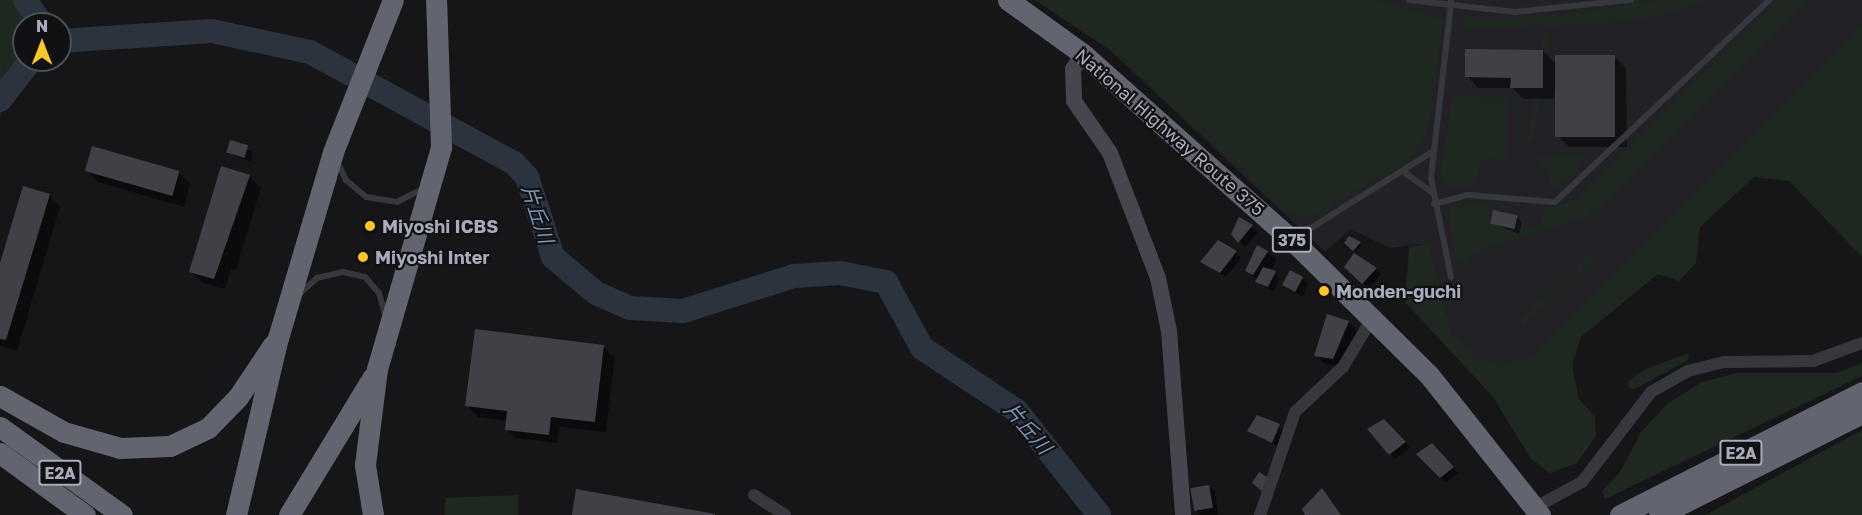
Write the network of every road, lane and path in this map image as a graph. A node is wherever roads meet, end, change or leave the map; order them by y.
1 (392, 0) edge
2 (436, 0) edge
3 (1008, 0) edge
4 (1409, 0) edge
5 (1451, 0) edge
6 (1631, 0) edge
7 (1769, 0) edge
8 (1083, 54) junction
9 (333, 152) junction
10 (1432, 152) junction
11 (1404, 172) junction
12 (430, 184) junction
13 (1433, 192) junction
14 (1434, 204) junction
15 (1292, 240) junction
16 (1451, 277) dead end
17 (290, 302) junction
18 (1371, 320) junction
19 (388, 325) junction
20 (278, 338) junction
21 (1862, 343) edge
22 (377, 369) junction
23 (1862, 392) edge
24 (0, 396) edge
25 (1862, 413) edge
26 (0, 427) edge
27 (0, 453) edge
28 (754, 495) dead end
29 (1537, 511) edge
30 (85, 515) edge
31 (122, 515) edge
32 (236, 515) edge
33 (289, 515) edge
34 (373, 515) edge
35 (785, 515) edge
36 (1183, 515) edge
37 (1260, 515) edge
38 (1620, 515) edge
39 (1659, 515) edge

1 - 9 highway
2 - 12 highway
3 - 8 highway, National Highway Route 375 / 375
4 - 6 lane
5 - 10 lane, bridge
7 - 14 lane
8 - 15 highway, National Highway Route 375 / 375
8 - 36 street
9 - 12 lane
9 - 17 highway
10 - 11 lane
10 - 13 lane
11 - 13 lane
11 - 15 lane
12 - 19 highway
13 - 14 lane
14 - 16 lane
15 - 18 highway, National Highway Route 375 / 375
17 - 19 lane
17 - 20 highway
18 - 29 highway, National Highway Route 375 / 375
18 - 37 street
19 - 22 highway
20 - 24 highway
20 - 32 highway
21 - 29 street
22 - 33 highway
22 - 34 highway
23 - 38 highway, E2A
25 - 39 highway, E2A
26 - 31 highway, E2A
27 - 30 highway, E2A
28 - 35 street

